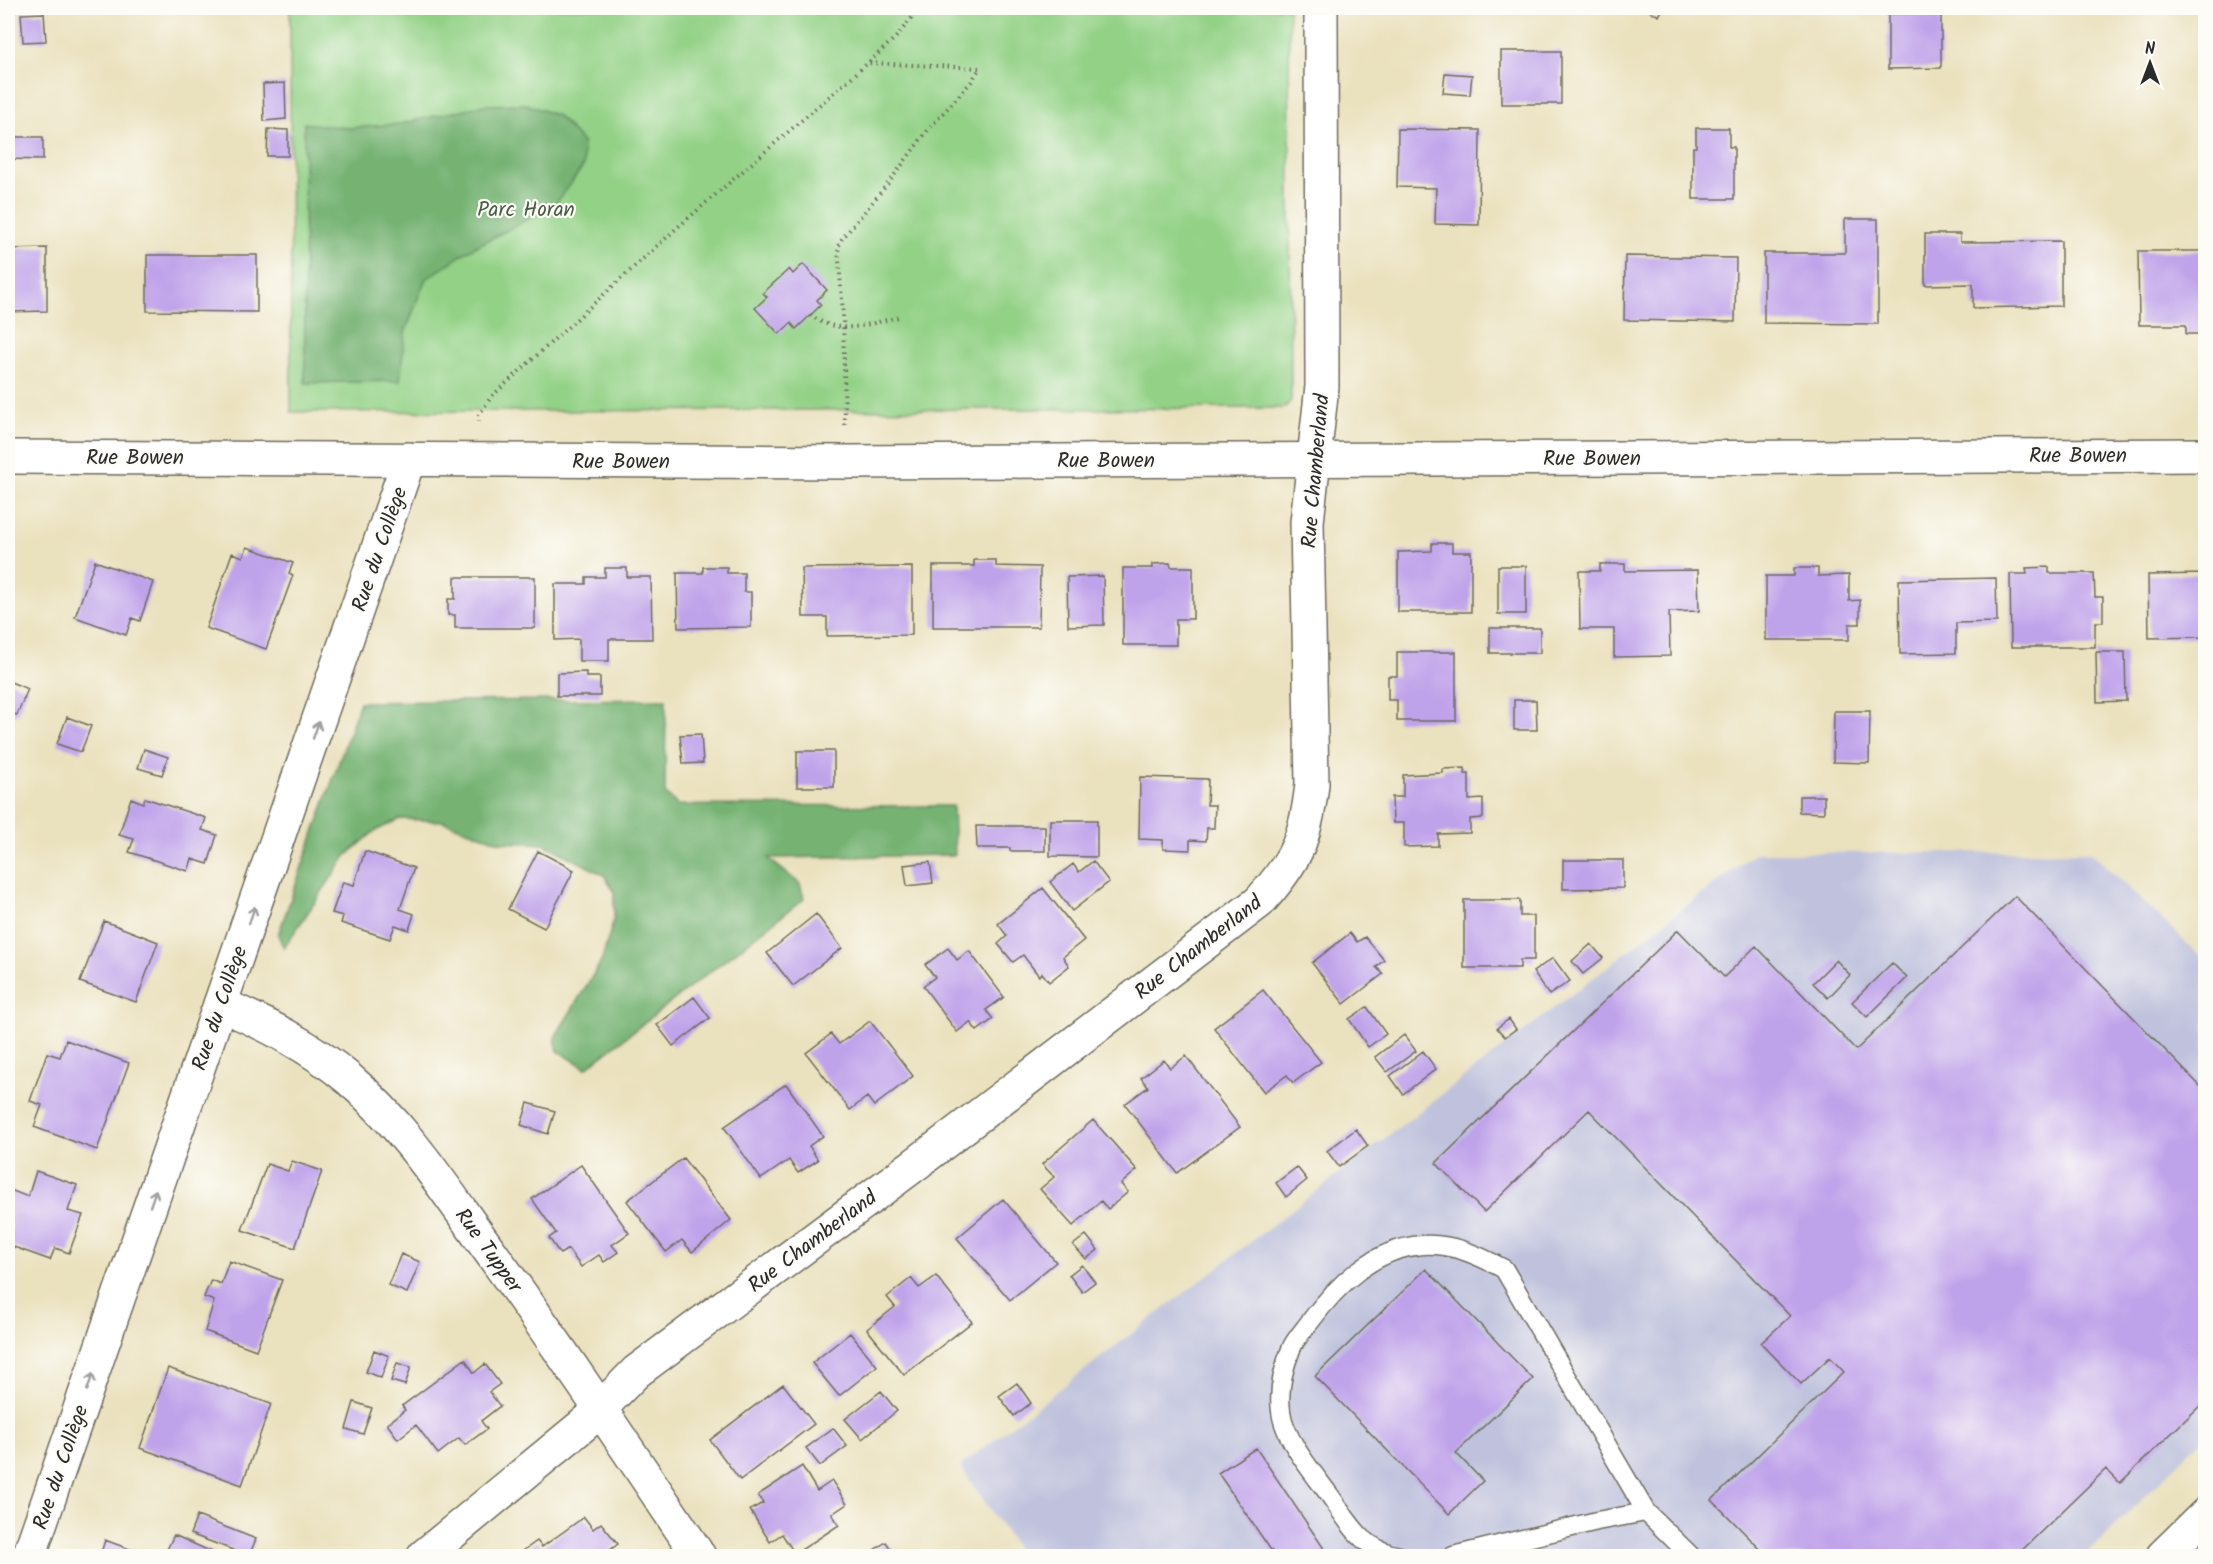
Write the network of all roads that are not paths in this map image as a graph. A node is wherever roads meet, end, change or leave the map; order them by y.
1 (1321, 8) edge
2 (2205, 455) edge
3 (8, 457) edge
4 (409, 459) junction
5 (1313, 459) junction
6 (220, 1004) junction
7 (599, 1410) junction
8 (1646, 1512) junction
9 (2205, 1514) edge
10 (29, 1557) edge
11 (424, 1557) edge
12 (699, 1557) edge
13 (1400, 1557) edge
14 (1453, 1557) edge
15 (1691, 1557) edge
16 (2163, 1557) edge

1 - 5 street, Rue Chamberland
2 - 5 street, Rue Bowen
3 - 4 street, Rue Bowen
4 - 5 street, Rue Bowen
6 -> 4 street, Rue du Collège
5 - 7 street, Rue Chamberland
6 - 7 street, Rue Tupper
10 -> 6 street, Rue du Collège
7 - 11 street, Rue Chamberland
7 - 12 street, Rue Tupper
8 - 13 lane
8 - 14 lane
8 - 15 lane
9 - 16 street

